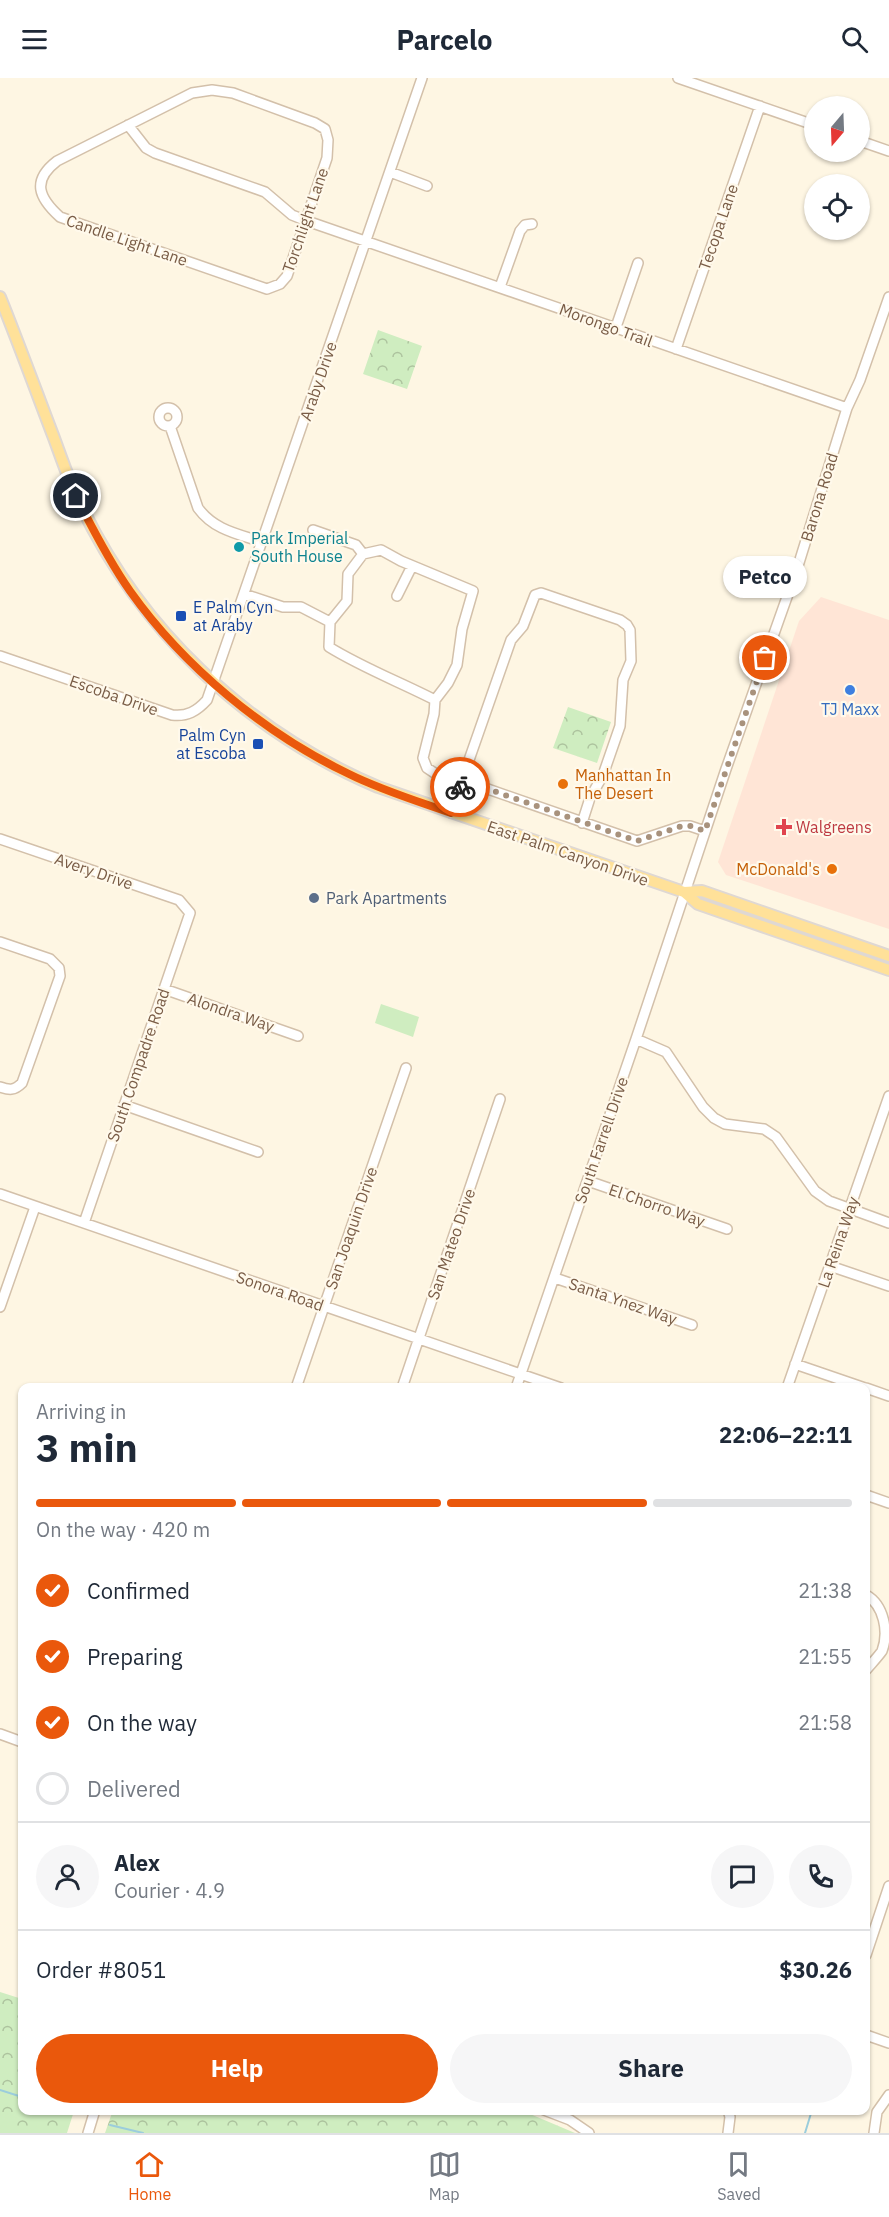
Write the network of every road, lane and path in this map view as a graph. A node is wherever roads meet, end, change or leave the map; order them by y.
1 (422, 78) edge
2 (678, 78) edge
3 (760, 105) junction
4 (804, 121) edge
5 (128, 125) junction
6 (328, 140) joint
7 (870, 144) edge
8 (889, 151) edge
9 (390, 172) junction
10 (428, 186) dead end
11 (307, 221) junction
12 (532, 224) dead end
13 (366, 241) junction
14 (638, 263) dead end
15 (500, 287) junction
16 (267, 289) joint
17 (0, 297) edge
18 (889, 297) edge
19 (616, 327) junction
20 (676, 350) junction
21 (847, 408) junction
22 (170, 426) dead end
23 (314, 530) dead end
24 (262, 542) junction
25 (363, 554) junction
26 (412, 566) junction
27 (244, 594) junction
28 (397, 596) dead end
29 (330, 622) junction
30 (0, 656) edge
31 (214, 683) junction
32 (435, 700) junction
33 (462, 780) junction
34 (451, 813) junction
35 (582, 823) junction
36 (705, 831) junction
37 (0, 839) edge
38 (684, 892) junction
39 (186, 907) joint
40 (0, 942) edge
41 (889, 956) edge
42 (889, 970) edge
43 (164, 988) junction
44 (298, 1036) dead end
45 (636, 1040) junction
46 (406, 1068) dead end
47 (0, 1087) edge
48 (889, 1096) edge
49 (500, 1099) dead end
50 (124, 1105) junction
51 (258, 1152) dead end
52 (588, 1180) junction
53 (0, 1194) edge
54 (35, 1207) junction
55 (849, 1209) junction
56 (84, 1223) junction
57 (889, 1223) edge
58 (727, 1229) dead end
59 (830, 1266) junction
60 (555, 1278) junction
61 (889, 1286) edge
62 (0, 1307) edge
63 (324, 1307) junction
64 (692, 1325) dead end
65 (419, 1339) junction
66 (795, 1364) junction
67 (521, 1373) junction
68 (298, 1383) edge
69 (404, 1383) edge
70 (518, 1383) edge
71 (548, 1383) edge
72 (789, 1383) edge
73 (850, 1383) edge
74 (870, 1390) edge
75 (889, 1396) edge
76 (870, 1496) edge
77 (889, 1503) edge
78 (870, 1597) edge
79 (870, 1665) edge
80 (0, 1734) edge
81 (18, 1741) edge
82 (889, 1886) edge
83 (870, 1943) edge
84 (870, 2036) edge
85 (889, 2043) edge
86 (889, 2094) edge
87 (93, 2115) edge
88 (557, 2115) edge
89 (729, 2115) edge
90 (88, 2133) edge
91 (589, 2133) edge
92 (728, 2133) edge
93 (874, 2133) edge

1 - 9 street, Araby Drive
2 - 3 street
3 - 4 street
3 - 20 street, Tecopa Lane
5 - 6 street, Candle Light Lane
5 - 11 street, Morongo Trail
5 - 16 street, Candle Light Lane
6 - 11 street, Torchlight Lane
7 - 8 street
9 - 10 street
9 - 13 street, Araby Drive
11 - 13 street, Morongo Trail
11 - 16 street, Torchlight Lane
12 - 15 street
13 - 15 street, Morongo Trail
13 - 24 street, Araby Drive
14 - 19 street
15 - 19 street, Morongo Trail
17 - 31 main road, East Palm Canyon Drive
18 - 21 street, Barona Road
19 - 20 street, Morongo Trail
20 - 21 street, Morongo Trail
21 - 36 street, Barona Road
22 - 24 street
23 - 25 street
24 - 27 street, Araby Drive
25 - 26 street
25 - 29 street
26 - 28 street
26 - 32 street
27 - 29 street
27 - 31 street, Araby Drive
29 - 32 street
30 - 31 street, Escoba Drive
31 - 34 main road, East Palm Canyon Drive
32 - 33 street
33 - 34 street
33 - 35 street
33 - 35 street
34 - 38 main road, East Palm Canyon Drive
35 - 36 street
36 - 38 street, Barona Road
37 - 39 street, Avery Drive
38 - 41 main road, East Palm Canyon Drive
38 - 42 main road, East Palm Canyon Drive
38 - 45 street, South Farrell Drive
39 - 43 street, South Compadre Road
40 - 47 street
43 - 44 street, Alondra Way
43 - 50 street, South Compadre Road
45 - 52 street, South Farrell Drive
45 - 55 street
46 - 63 street, San Joaquin Drive
48 - 55 street, La Reina Way
49 - 65 street, San Mateo Drive
50 - 51 street
50 - 56 street, South Compadre Road
52 - 58 street, El Chorro Way
52 - 60 street, South Farrell Drive
53 - 54 street, Sonora Road
54 - 56 street, Sonora Road
54 - 62 street
55 - 57 street
55 - 59 street, La Reina Way
56 - 63 street, Sonora Road
59 - 61 street
59 - 66 street, La Reina Way
60 - 64 street, Santa Ynez Way
60 - 67 street, South Farrell Drive
63 - 65 street, Sonora Road
63 - 68 street, San Joaquin Drive
65 - 67 street, Sonora Road
65 - 69 street, San Mateo Drive
66 - 72 street, La Reina Way
66 - 73 street
67 - 70 street, South Farrell Drive
67 - 71 street, Sonora Road
74 - 75 street
76 - 77 street
78 - 79 street
80 - 81 street
82 - 83 street
84 - 85 street
86 - 93 street
87 - 90 street
88 - 91 street
89 - 92 street

